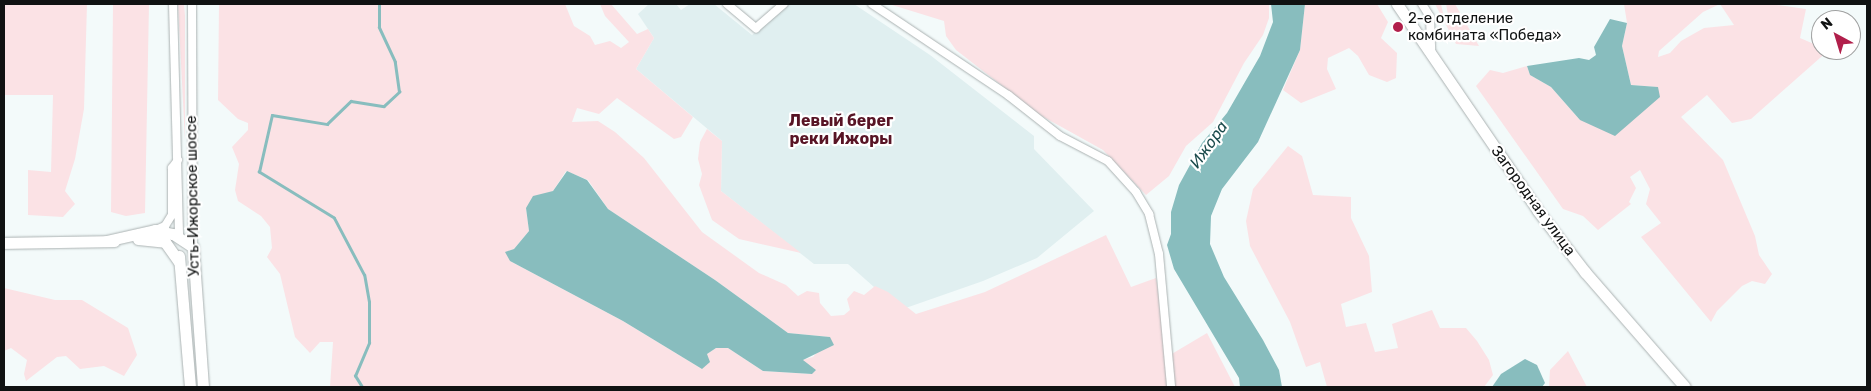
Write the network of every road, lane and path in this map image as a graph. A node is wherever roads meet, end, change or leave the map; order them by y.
1 (173, 4) edge
2 (192, 4) edge
3 (727, 4) edge
4 (784, 4) edge
5 (872, 4) edge
6 (1397, 4) edge
7 (1422, 4) edge
8 (1431, 54) junction
9 (178, 160) junction
10 (155, 230) junction
11 (179, 237) junction
12 (106, 241) junction
13 (4, 243) edge
14 (193, 247) junction
15 (179, 262) junction
16 (190, 387) edge
17 (203, 387) edge
18 (1171, 387) edge
19 (1684, 387) edge

1 - 9 street, Усть-Ижорское шоссе
2 - 14 street, Усть-Ижорское шоссе
3 - 4 street
5 - 18 street
6 - 8 street, Загородная улица
7 - 8 street
8 - 19 street, Загородная улица
9 - 10 street, Усть-Ижорское шоссе
9 - 11 street, Усть-Ижорское шоссе
10 - 11 street
10 - 12 street
11 - 14 street
11 - 15 street, Усть-Ижорское шоссе
12 - 13 street
12 - 15 street
14 - 17 street, Усть-Ижорское шоссе
15 - 16 street, Усть-Ижорское шоссе

